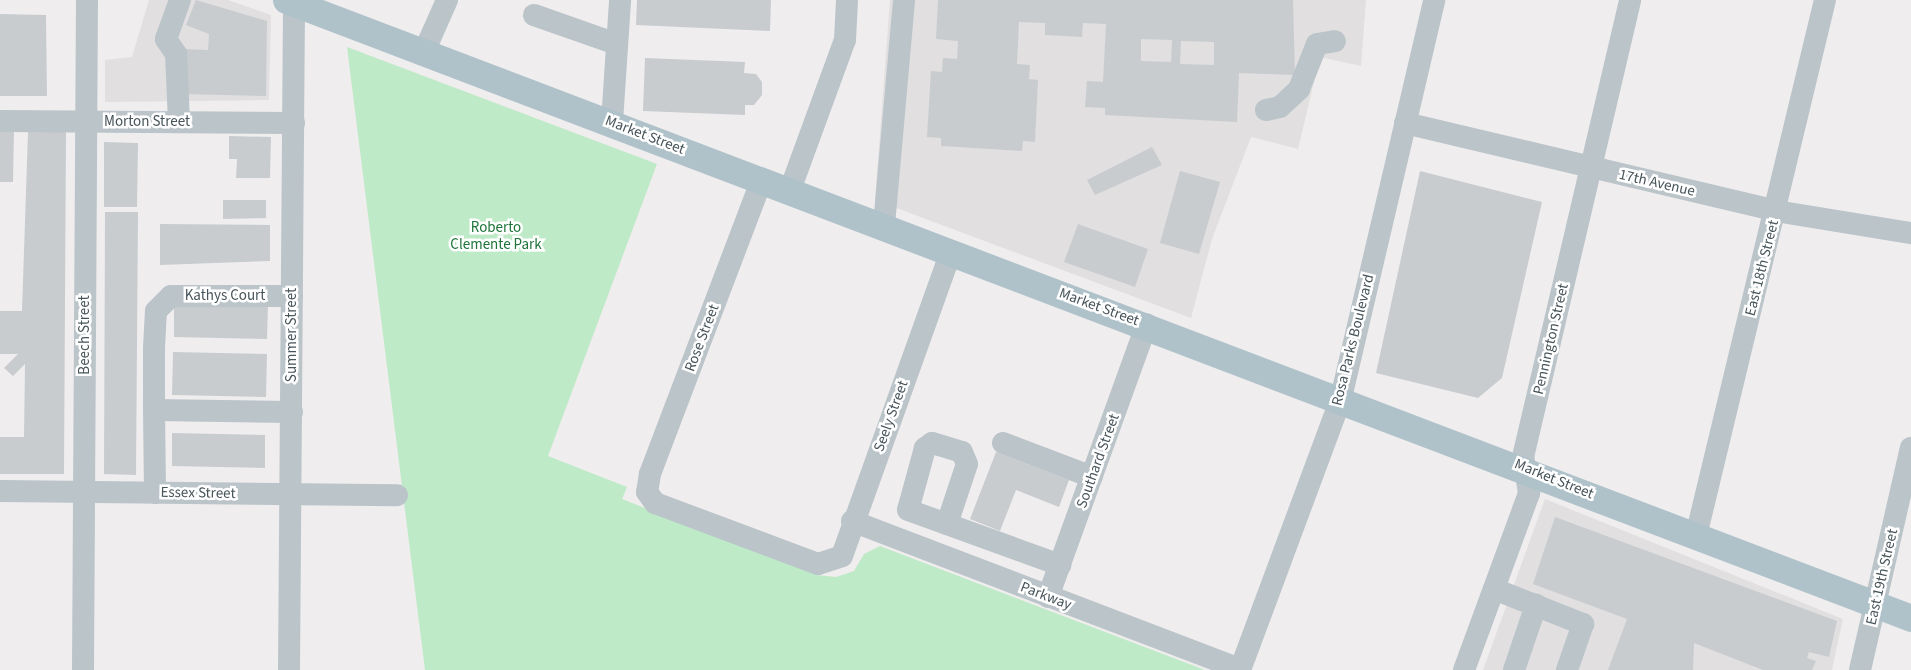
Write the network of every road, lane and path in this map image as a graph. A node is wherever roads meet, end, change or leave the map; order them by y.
1 (87, 0) edge
2 (180, 0) edge
3 (447, 0) edge
4 (620, 0) edge
5 (847, 0) edge
6 (904, 0) edge
7 (1434, 0) edge
8 (1630, 0) edge
9 (1825, 0) edge
10 (291, 1) edge
11 (534, 15) dead end
12 (1335, 41) dead end
13 (617, 44) junction
14 (424, 52) junction
15 (1266, 110) dead end
16 (0, 121) edge
17 (86, 122) junction
18 (179, 122) junction
19 (612, 122) junction
20 (294, 123) junction
21 (1405, 123) junction
22 (1591, 167) junction
23 (762, 179) junction
24 (790, 190) junction
25 (1776, 211) junction
26 (884, 225) junction
27 (1911, 233) edge
28 (951, 251) junction
29 (292, 296) junction
30 (1147, 324) junction
31 (1341, 398) junction
32 (154, 410) junction
33 (292, 412) junction
34 (1003, 442) dead end
35 (1911, 448) edge
36 (1523, 467) junction
37 (1092, 477) junction
38 (0, 491) edge
39 (85, 492) junction
40 (155, 492) junction
41 (291, 494) junction
42 (397, 495) dead end
43 (852, 521) junction
44 (946, 524) dead end
45 (1696, 536) junction
46 (818, 564) joint
47 (1060, 565) junction
48 (1494, 589) junction
49 (1048, 597) junction
50 (1876, 604) junction
51 (1536, 605) junction
52 (1911, 618) edge
53 (83, 670) edge
54 (289, 670) edge
55 (1240, 670) edge
56 (1464, 670) edge
57 (1514, 670) edge
58 (1567, 670) edge
59 (1860, 670) edge

1 - 17 street, Beech Street
2 - 18 street
3 - 14 street
4 - 13 street
5 - 24 street
6 - 26 street
7 - 21 street, Rosa Parks Boulevard
8 - 22 street, Pennington Street
9 - 25 street, East 18th Street
10 - 14 main road, Market Street
10 - 20 street, Summer Street
11 - 13 street
12 - 15 street
13 - 19 street
14 - 19 main road, Market Street
16 - 17 street, Morton Street
17 - 18 street, Morton Street
17 - 39 street, Beech Street
18 - 20 street, Morton Street
19 - 23 main road, Market Street
20 - 29 street, Summer Street
21 - 22 street, 17th Avenue
21 - 31 street, Rosa Parks Boulevard
22 - 25 street, 17th Avenue
22 - 36 street, Pennington Street
23 - 24 main road, Market Street
23 - 46 street, Rose Street
24 - 26 main road, Market Street
25 - 27 street, 17th Avenue
25 - 45 street, East 18th Street
26 - 28 main road, Market Street
28 - 30 main road, Market Street
28 - 43 street, Seely Street
29 - 32 street, Kathys Court
29 - 33 street, Summer Street
30 - 31 main road, Market Street
30 - 37 street, Southard Street
31 - 36 main road, Market Street
31 - 55 street, Rosa Parks Boulevard
32 - 33 street
32 - 40 street, Kathys Court
33 - 41 street, Summer Street
34 - 37 street
35 - 50 street, East 19th Street
36 - 45 main road, Market Street
36 - 48 street, Pennington Street
37 - 47 street, Southard Street
38 - 39 street, Essex Street
39 - 40 street, Essex Street
39 - 53 street, Beech Street
40 - 41 street, Essex Street
41 - 42 street, Essex Street
41 - 54 street, Summer Street
43 - 46 street, Seely Street
43 - 49 street, Parkway
44 - 47 street
45 - 50 main road, Market Street
47 - 49 street, Southard Street
48 - 51 street
48 - 56 street, Pennington Street
49 - 55 street, Parkway
50 - 52 main road, Market Street
50 - 59 street, East 19th Street
51 - 57 street
51 - 58 street

